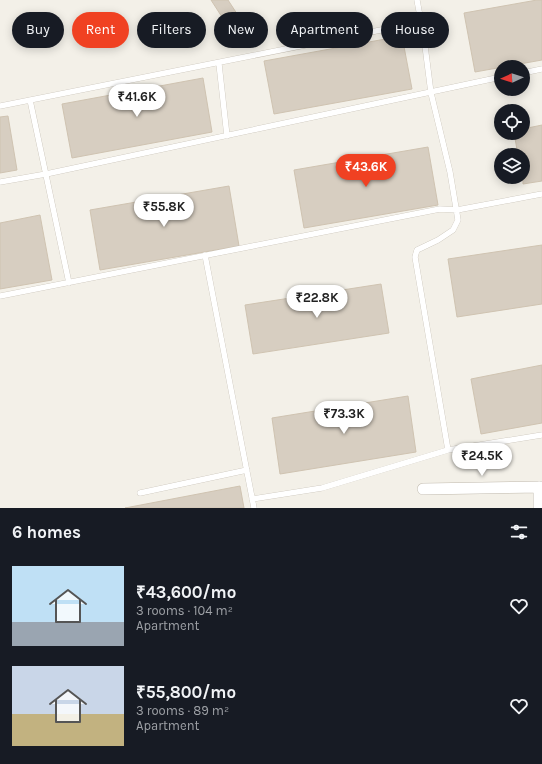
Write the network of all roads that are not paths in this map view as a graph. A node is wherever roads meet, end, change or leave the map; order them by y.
1 (417, 0) edge
2 (420, 12) edge
3 (381, 30) edge
4 (425, 48) edge
5 (219, 64) junction
6 (542, 69) edge
7 (530, 72) edge
8 (494, 80) edge
9 (431, 93) junction
10 (30, 100) junction
11 (0, 106) edge
12 (227, 136) junction
13 (46, 174) junction
14 (0, 182) edge
15 (542, 194) edge
16 (456, 210) junction
17 (205, 255) junction
18 (69, 283) junction
19 (0, 296) edge
20 (542, 435) edge
21 (448, 450) junction
22 (247, 470) junction
23 (540, 487) edge
24 (423, 489) dead end
25 (140, 493) dead end
26 (252, 499) junction
27 (254, 508) edge
28 (539, 508) edge

1 - 2 lane
3 - 5 lane
4 - 9 lane
5 - 10 lane
5 - 12 lane
6 - 7 lane
8 - 9 lane
9 - 12 lane
9 - 16 lane
10 - 11 lane
10 - 13 lane
12 - 13 lane
13 - 14 lane
13 - 18 lane
15 - 16 lane
16 - 17 lane
16 - 21 lane
17 - 18 lane
17 - 22 lane
18 - 19 lane
20 - 21 lane
21 - 26 lane
22 - 25 lane
22 - 26 lane
23 - 24 street
23 - 28 street
26 - 27 lane

